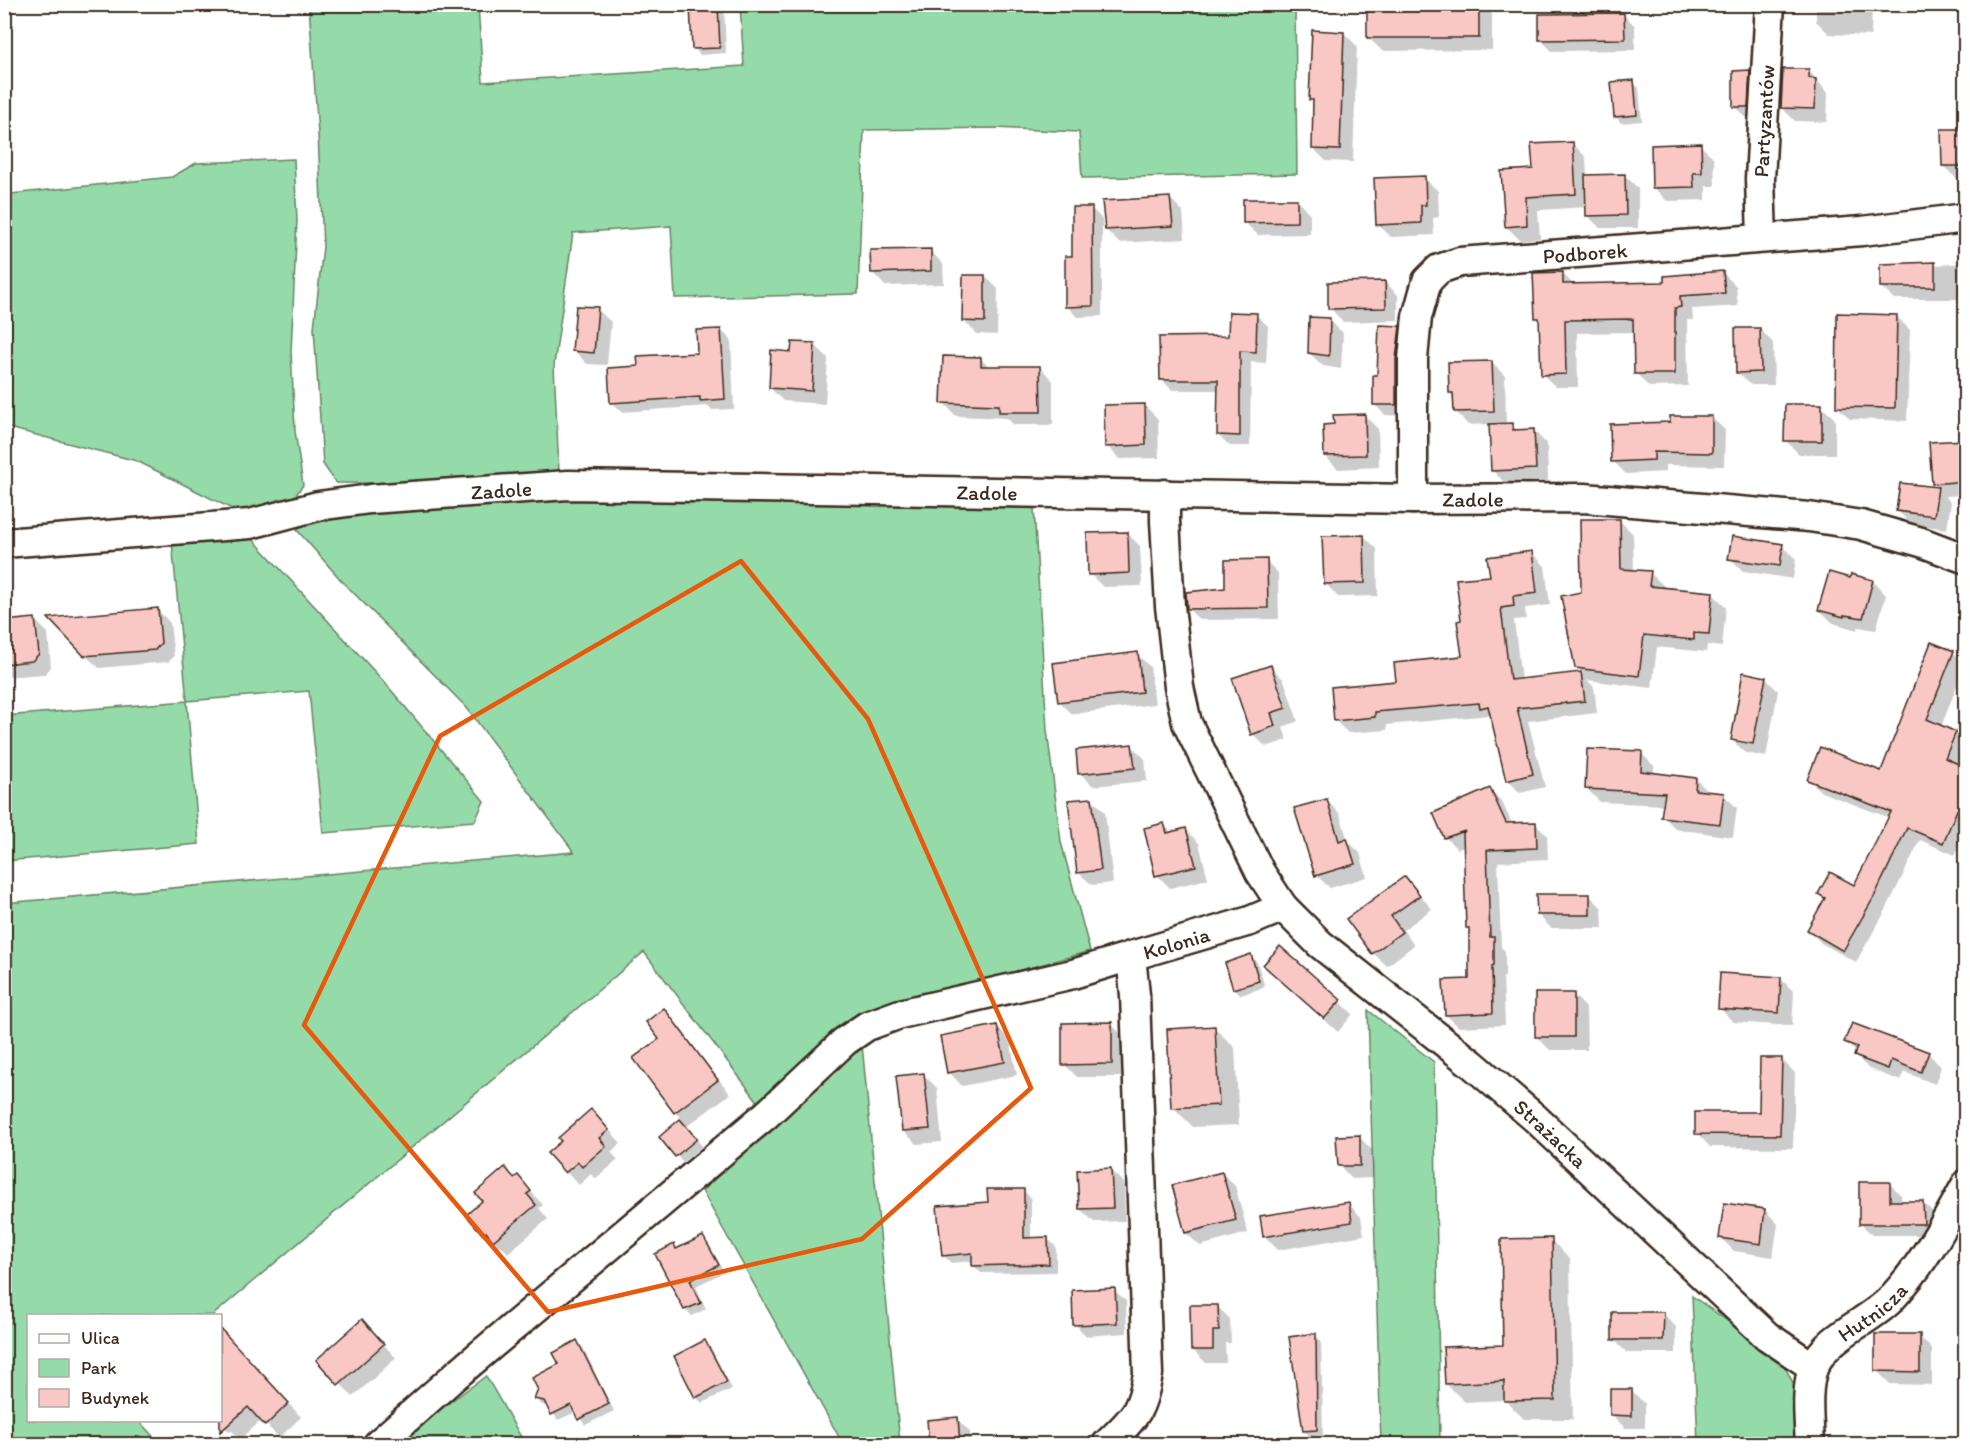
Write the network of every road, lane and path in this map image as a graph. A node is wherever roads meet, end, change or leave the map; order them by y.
1 (1770, 4) edge
2 (1965, 218) edge
3 (1762, 238) junction
4 (1166, 494) junction
5 (1413, 499) junction
6 (4, 543) edge
7 (1965, 559) edge
8 (1283, 907) junction
9 (1131, 956) junction
10 (1965, 1185) edge
11 (1813, 1367) junction
12 (378, 1444) edge
13 (1107, 1444) edge
14 (1810, 1444) edge

1 - 3 street, Partyzantów
2 - 3 street, Podborek
3 - 5 street, Podborek
4 - 5 street, Zadole
4 - 6 street, Zadole
4 - 8 street
5 - 7 street, Zadole
8 - 9 street, Kolonia
8 - 11 street, Strażacka
9 - 12 street
9 - 13 street, Kolonia
10 - 11 street, Hutnicza
11 - 14 street

